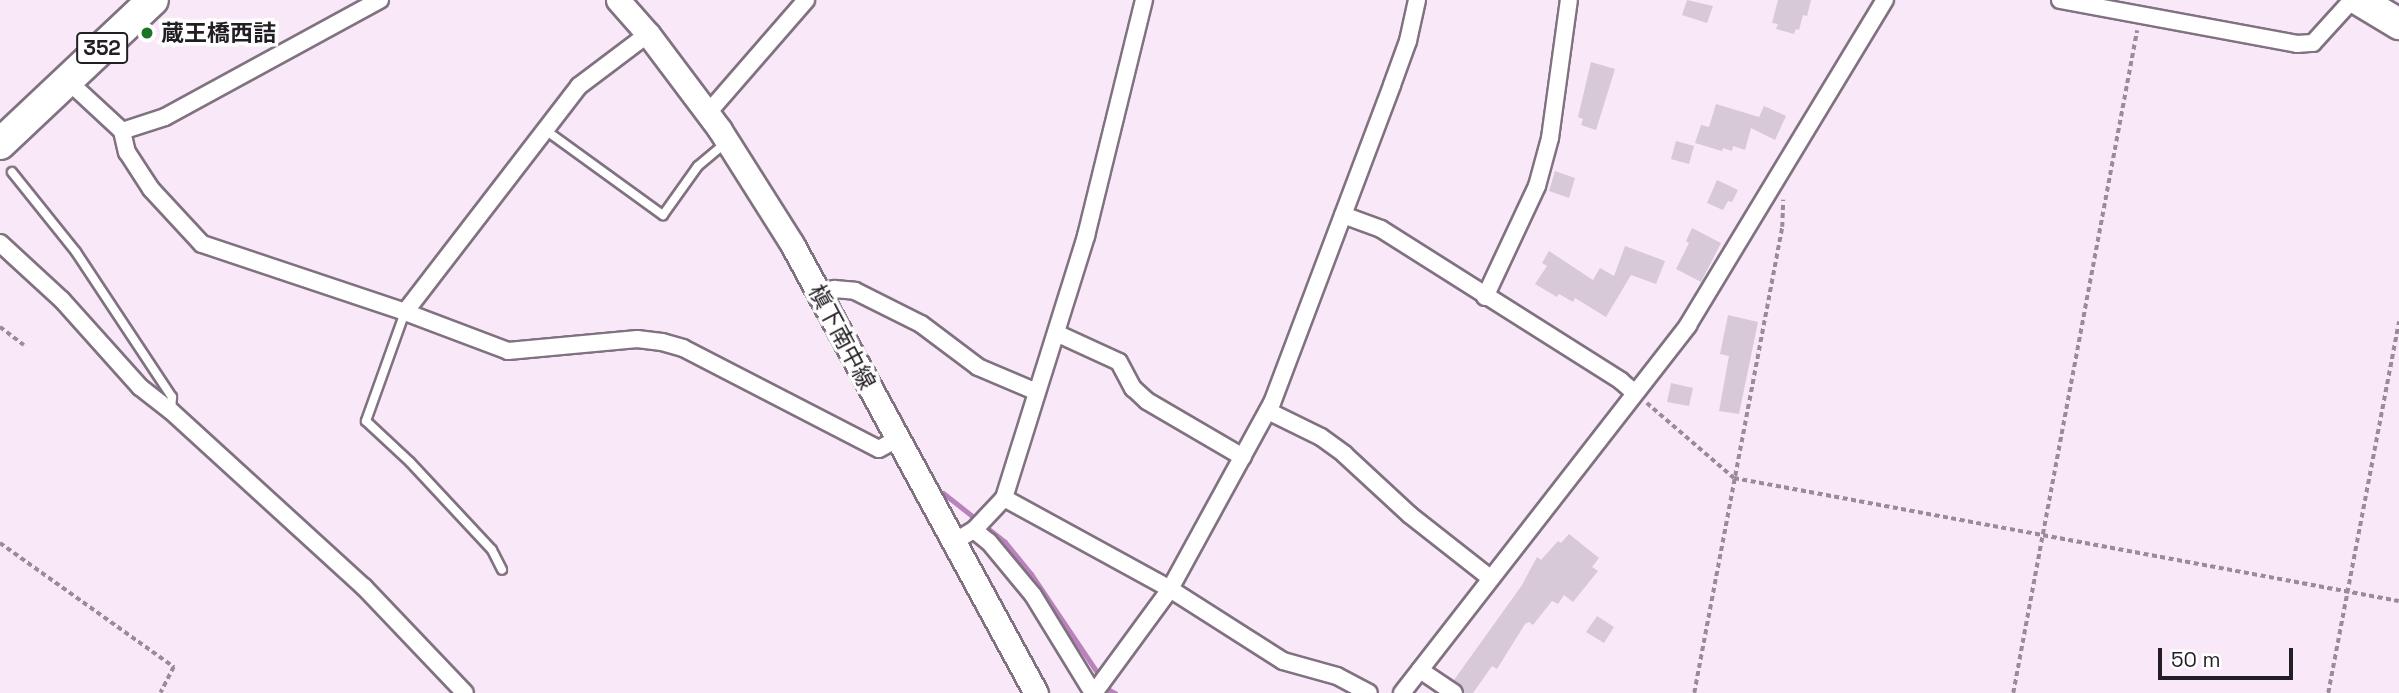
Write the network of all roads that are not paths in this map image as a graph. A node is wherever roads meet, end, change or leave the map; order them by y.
1 (153, 0) edge
2 (380, 0) edge
3 (618, 0) edge
4 (806, 0) edge
5 (1144, 0) edge
6 (1417, 0) edge
7 (1569, 0) edge
8 (1885, 0) edge
9 (2060, 0) edge
10 (2352, 0) edge
11 (2359, 0) edge
12 (2399, 24) edge
13 (648, 34) junction
14 (67, 80) junction
15 (707, 114) junction
16 (544, 128) junction
17 (122, 131) junction
18 (727, 142) junction
19 (0, 144) edge
20 (12, 172) dead end
21 (1343, 215) junction
22 (0, 243) edge
23 (819, 293) junction
24 (1485, 297) junction
25 (405, 312) junction
26 (1056, 333) junction
27 (1037, 392) junction
28 (1634, 393) junction
29 (171, 411) junction
30 (1268, 411) junction
31 (897, 439) junction
32 (1242, 457) junction
33 (1004, 498) junction
34 (974, 530) junction
35 (952, 543) junction
36 (502, 570) dead end
37 (1490, 578) junction
38 (1170, 589) junction
39 (1420, 670) junction
40 (465, 693) edge
41 (1036, 693) edge
42 (1093, 693) edge
43 (1369, 693) edge
44 (1402, 693) edge
45 (1454, 693) edge

1 - 14 highway, 352
2 - 17 street
3 - 13 main road, 槇下南中線
4 - 15 street
5 - 26 street
6 - 21 street
7 - 24 street
8 - 28 street
9 - 10 street
11 - 12 highway
13 - 15 main road, 槇下南中線
13 - 16 street
14 - 17 street
14 - 19 highway, 352
15 - 18 main road, 槇下南中線
16 - 18 lane
16 - 25 street
17 - 25 street
18 - 23 main road, 槇下南中線
20 - 29 lane
21 - 24 street
21 - 30 street
22 - 29 street
23 - 27 street
23 - 31 main road, 槇下南中線
24 - 28 street
25 - 31 street
25 - 36 lane
26 - 27 street
26 - 32 street
27 - 33 street
28 - 37 street
29 - 40 street
30 - 32 street
30 - 37 street
31 - 35 main road, 槇下南中線
32 - 38 street
33 - 34 street
33 - 38 street
34 - 35 street
34 - 42 street
35 - 41 main road, 槇下南中線
37 - 39 street
38 - 42 street
38 - 43 street
39 - 44 street
39 - 45 street

